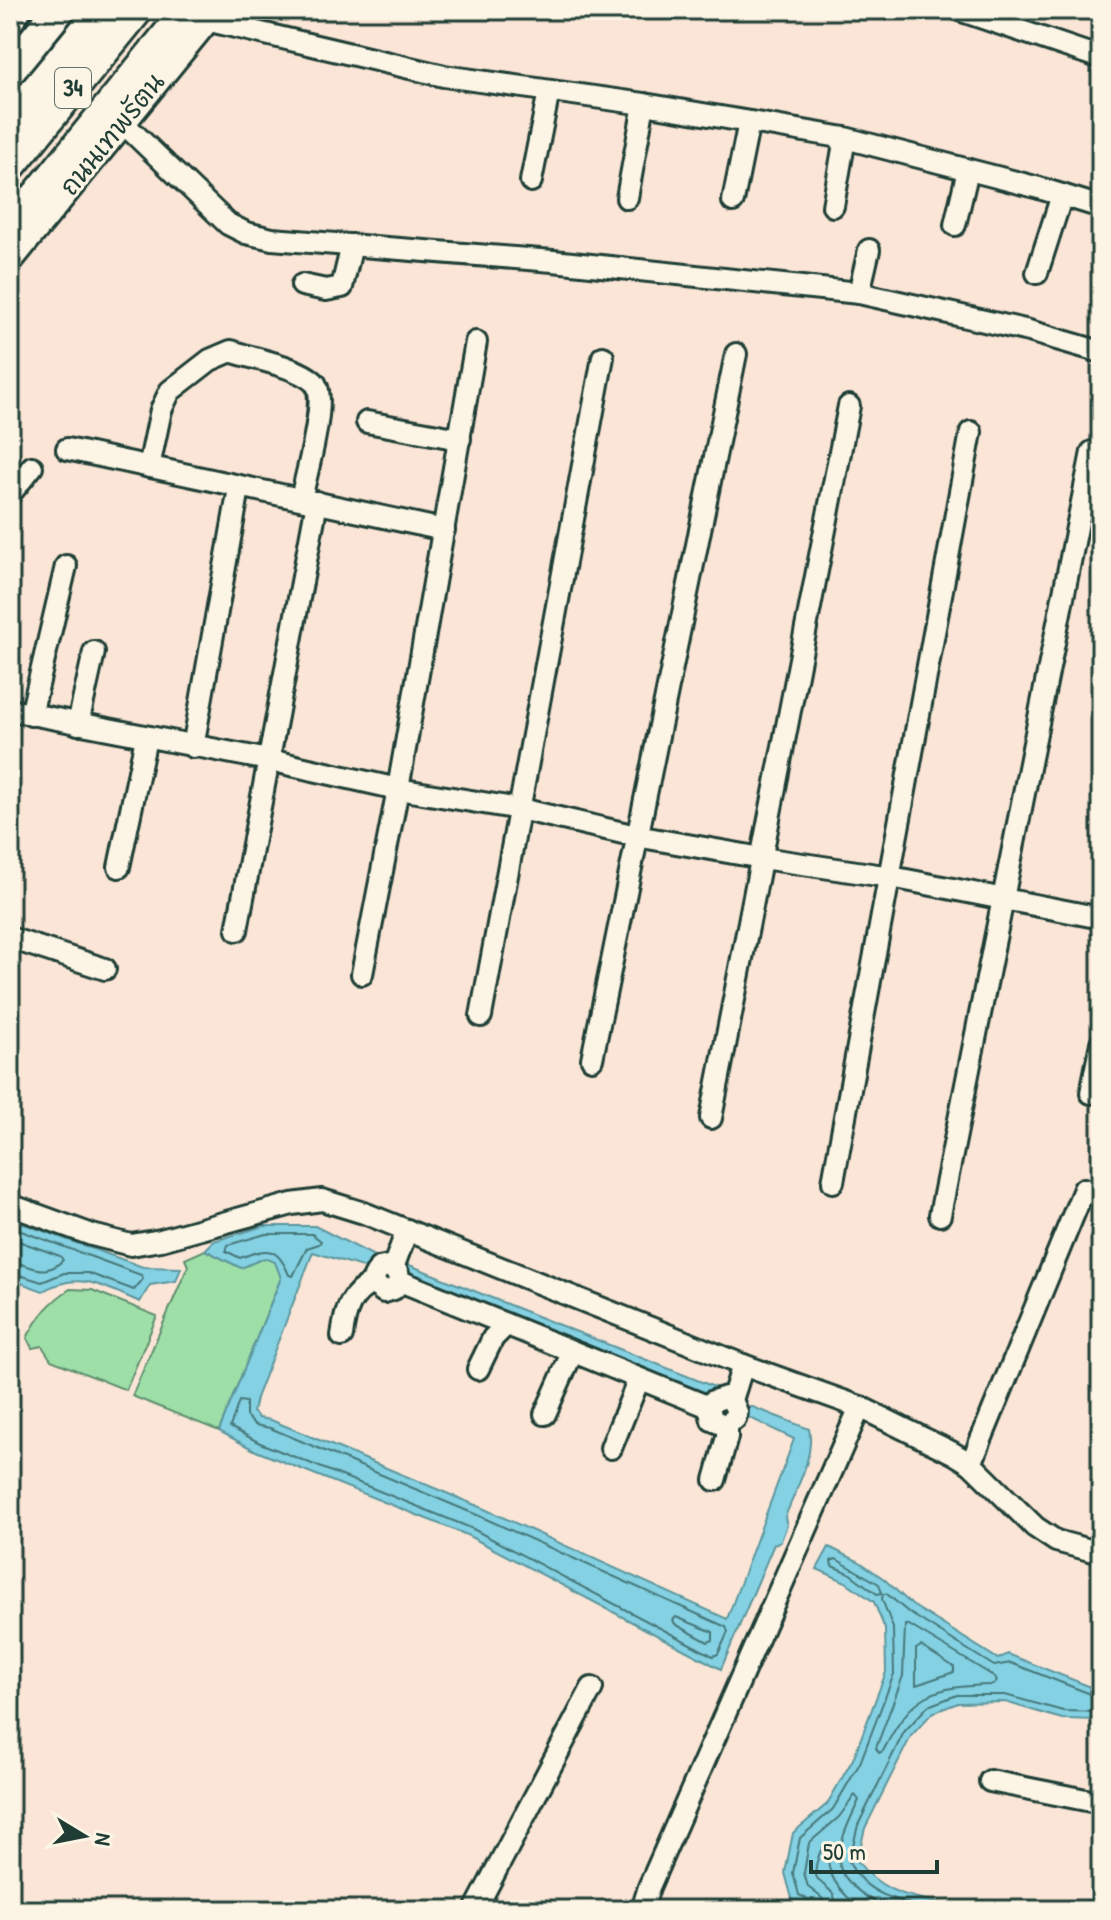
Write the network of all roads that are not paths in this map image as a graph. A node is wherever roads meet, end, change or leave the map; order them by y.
1 (15, 10) edge
2 (38, 10) edge
3 (59, 10) edge
4 (102, 10) edge
5 (137, 10) edge
6 (959, 10) edge
7 (203, 13) edge
8 (10, 17) edge
9 (10, 45) edge
10 (1101, 58) edge
11 (10, 70) edge
12 (549, 91) junction
13 (644, 104) junction
14 (10, 122) edge
15 (122, 122) junction
16 (749, 122) junction
17 (845, 138) junction
18 (10, 166) edge
19 (968, 170) junction
20 (531, 181) dead end
21 (1062, 195) junction
22 (627, 198) dead end
23 (733, 201) dead end
24 (833, 206) dead end
25 (1101, 207) edge
26 (955, 225) dead end
27 (10, 229) edge
28 (352, 245) junction
29 (869, 250) dead end
30 (10, 259) edge
31 (1037, 273) dead end
32 (302, 285) dead end
33 (859, 293) junction
34 (476, 342) dead end
35 (1101, 352) edge
36 (736, 354) dead end
37 (603, 357) dead end
38 (849, 406) dead end
39 (367, 422) dead end
40 (971, 432) dead end
41 (460, 439) junction
42 (67, 449) dead end
43 (1092, 452) dead end
44 (32, 467) dead end
45 (149, 467) junction
46 (239, 488) junction
47 (10, 494) edge
48 (309, 501) junction
49 (444, 530) junction
50 (66, 566) dead end
51 (94, 652) dead end
52 (17, 716) edge
53 (78, 724) junction
54 (146, 738) junction
55 (193, 747) junction
56 (269, 760) junction
57 (398, 789) junction
58 (520, 809) junction
59 (636, 836) junction
60 (762, 858) junction
61 (119, 867) dead end
62 (891, 877) junction
63 (1004, 899) junction
64 (1101, 918) edge
65 (237, 930) dead end
66 (10, 938) edge
67 (105, 969) dead end
68 (362, 974) dead end
69 (481, 1016) dead end
70 (1101, 1043) edge
71 (592, 1059) dead end
72 (1091, 1093) dead end
73 (711, 1118) dead end
74 (833, 1182) dead end
75 (1084, 1189) dead end
76 (10, 1205) edge
77 (940, 1215) dead end
78 (407, 1230) junction
79 (397, 1274) junction
80 (506, 1325) junction
81 (342, 1336) dead end
82 (572, 1353) junction
83 (743, 1365) junction
84 (478, 1369) dead end
85 (639, 1379) junction
86 (732, 1400) junction
87 (709, 1407) junction
88 (860, 1407) junction
89 (545, 1414) dead end
90 (727, 1424) junction
91 (611, 1448) dead end
92 (971, 1464) junction
93 (715, 1480) dead end
94 (1101, 1553) edge
95 (592, 1688) dead end
96 (990, 1781) dead end
97 (1101, 1803) edge
98 (475, 1910) edge
99 (642, 1910) edge

1 - 8 highway
2 - 9 highway
3 - 11 highway
4 - 14 highway
5 - 18 highway, 34
6 - 10 street
7 - 12 street
7 - 15 main road, ถนนเทพรัตน / 34
7 - 27 highway
12 - 13 street
12 - 20 street
13 - 16 street
13 - 22 street
15 - 28 street
15 - 30 main road, ถนนเทพรัตน / 34
16 - 17 street
16 - 23 street
17 - 19 street
17 - 24 street
19 - 21 street
19 - 26 street
21 - 25 street
21 - 31 street
28 - 32 street
28 - 33 street
29 - 33 street
33 - 35 street
34 - 41 street
36 - 59 street
37 - 58 street
38 - 60 street
39 - 41 street
40 - 62 street
41 - 49 street
42 - 45 street
43 - 63 street
44 - 47 street
45 - 46 street
45 - 48 street
46 - 48 street
46 - 55 street
48 - 49 street
48 - 56 street
49 - 57 street
50 - 52 street
51 - 53 street
52 - 53 street
53 - 54 street
54 - 55 street
54 - 61 street
55 - 56 street
56 - 57 street
56 - 65 street
57 - 58 street
57 - 68 street
58 - 59 street
58 - 69 street
59 - 60 street
59 - 71 street
60 - 62 street
60 - 73 street
62 - 63 street
62 - 74 street
63 - 64 street
63 - 77 street
66 - 67 street
70 - 72 street
75 - 92 street
76 - 78 street
78 - 79 street
78 - 83 street
79 - 80 street
79 - 81 street
80 - 82 street
80 - 84 street
82 - 85 street
82 - 89 street
83 - 86 street
83 - 88 street
85 - 87 street
85 - 91 street
86 - 87 street
86 - 90 street
87 - 90 street
88 - 92 street
88 - 99 street
90 - 93 street
92 - 94 street
95 - 98 street
96 - 97 street

